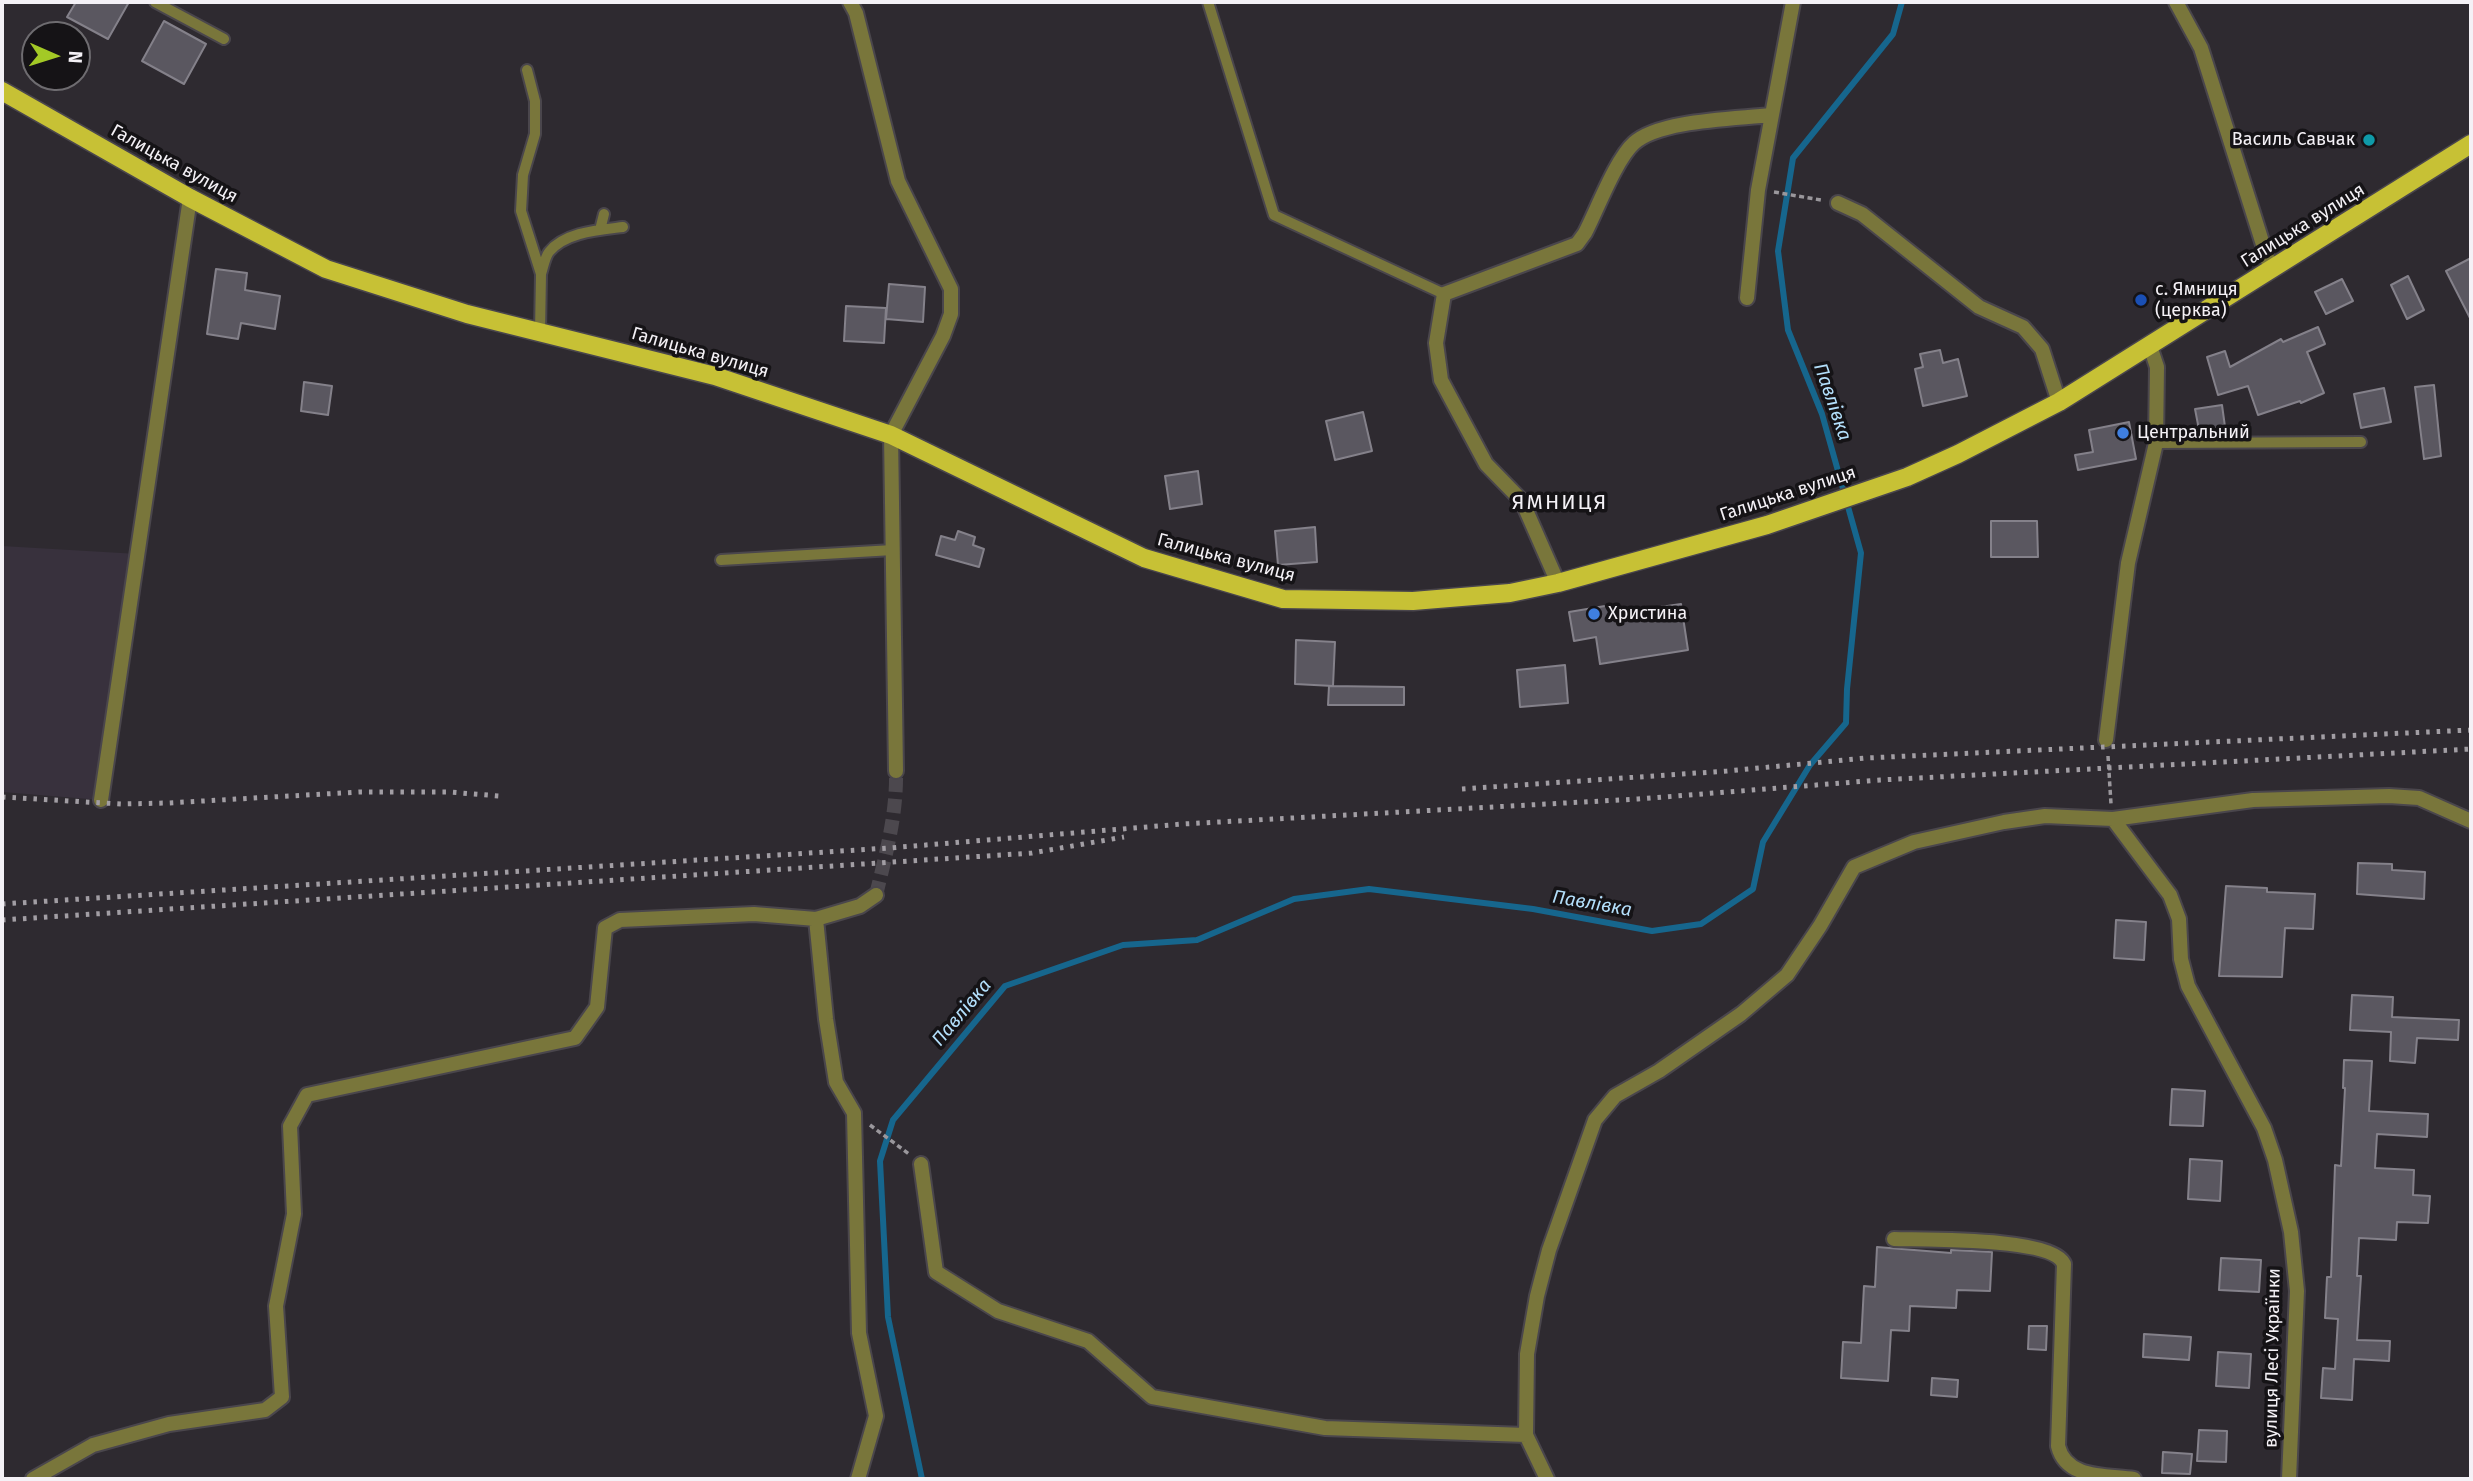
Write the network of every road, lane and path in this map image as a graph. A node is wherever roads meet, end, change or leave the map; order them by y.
1 (155, 2) edge
2 (850, 2) edge
3 (1208, 2) edge
4 (1793, 2) edge
5 (2176, 2) edge
6 (224, 39) dead end
7 (527, 70) dead end
8 (2, 92) edge
9 (1770, 115) junction
10 (2471, 144) edge
11 (1758, 190) junction
12 (190, 198) junction
13 (1838, 203) joint
14 (604, 214) dead end
15 (623, 227) dead end
16 (600, 230) junction
17 (2271, 271) junction
18 (541, 274) junction
19 (1444, 295) junction
20 (1747, 298) dead end
21 (540, 332) junction
22 (2150, 346) junction
23 (2059, 402) junction
24 (891, 435) junction
25 (2361, 442) dead end
26 (2156, 443) junction
27 (893, 550) junction
28 (721, 560) dead end
29 (1558, 583) junction
30 (2106, 740) joint
31 (896, 771) tunnel mouth
32 (101, 800) dead end
33 (2113, 819) junction
34 (2471, 821) edge
35 (876, 895) dead end
36 (816, 919) junction
37 (863, 1120) dead end
38 (916, 1160) joint
39 (1894, 1239) dead end
40 (1526, 1436) junction
41 (35, 1479) edge
42 (858, 1479) edge
43 (1547, 1479) edge
44 (2134, 1479) edge
45 (2289, 1479) edge

1 - 6 lane
2 - 24 street
3 - 19 lane
4 - 9 street
5 - 17 street
7 - 18 lane
8 - 12 main road, Галицька вулиця
9 - 11 street
9 - 19 street
10 - 17 main road, Галицька вулиця
11 - 13 path
11 - 20 street
12 - 21 main road, Галицька вулиця
12 - 32 street
13 - 23 street
14 - 16 lane
15 - 16 lane
16 - 18 lane
17 - 22 main road, Галицька вулиця
18 - 21 lane
19 - 29 street
21 - 24 main road, Галицька вулиця
22 - 23 main road, Галицька вулиця
22 - 26 street
23 - 29 main road, Галицька вулиця
24 - 27 street
24 - 29 main road, Галицька вулиця
25 - 26 lane
26 - 30 street
27 - 28 lane
27 - 31 street
30 - 33 path
33 - 34 street
33 - 40 street
33 - 45 street, вулиця Лесі Українки
35 - 36 street
36 - 41 street
36 - 42 street
37 - 38 path
38 - 40 street
39 - 44 street
40 - 43 street

